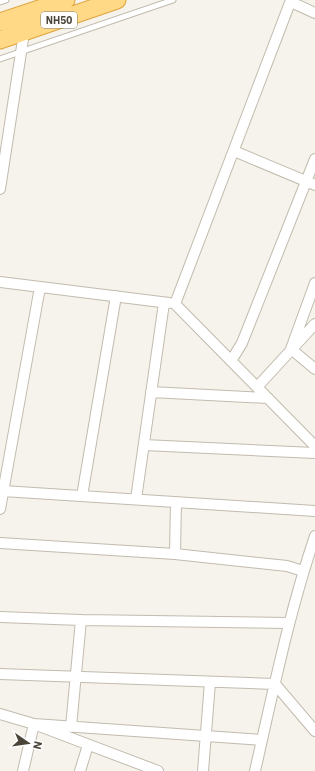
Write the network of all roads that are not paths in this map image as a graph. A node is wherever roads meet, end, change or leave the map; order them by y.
1 (6, 0) edge
2 (66, 0) edge
3 (117, 0) edge
4 (172, 0) edge
5 (291, 1) edge
6 (0, 2) edge
7 (48, 3) edge
8 (315, 13) edge
9 (0, 22) edge
10 (24, 33) junction
11 (0, 40) edge
12 (21, 51) junction
13 (0, 58) edge
14 (234, 151) junction
15 (315, 159) edge
16 (311, 183) edge
17 (0, 189) edge
18 (0, 282) edge
19 (315, 283) edge
20 (40, 287) junction
21 (116, 296) junction
22 (164, 303) junction
23 (175, 304) junction
24 (315, 324) edge
25 (292, 349) junction
26 (231, 361) junction
27 (315, 369) edge
28 (256, 387) junction
29 (151, 392) junction
30 (268, 398) junction
31 (144, 445) junction
32 (315, 446) edge
33 (315, 453) edge
34 (2, 487) edge
35 (82, 496) junction
36 (136, 499) junction
37 (176, 502) junction
38 (0, 509) edge
39 (315, 511) edge
40 (315, 536) edge
41 (0, 543) edge
42 (175, 554) junction
43 (303, 571) junction
44 (0, 617) edge
45 (81, 620) junction
46 (289, 623) junction
47 (0, 674) edge
48 (76, 676) junction
49 (210, 682) junction
50 (274, 684) junction
51 (0, 714) edge
52 (34, 724) junction
53 (71, 727) junction
54 (315, 731) edge
55 (206, 737) junction
56 (262, 740) junction
57 (88, 745) junction
58 (134, 767) edge
59 (23, 771) edge
60 (80, 771) edge
61 (158, 771) edge
62 (203, 771) edge
63 (255, 771) edge

1 - 6 lane
2 - 7 highway, NH50
3 - 10 highway, NH50
4 - 12 lane
5 - 8 street
5 - 14 street
7 - 9 highway, NH50
10 - 11 highway, NH50
10 - 12 street
12 - 13 lane
12 - 17 street
14 - 16 street
14 - 23 street
15 - 16 street
16 - 26 street
18 - 20 street
19 - 25 street
20 - 21 street
20 - 34 street
21 - 22 street
21 - 35 street
22 - 23 street
22 - 29 street
23 - 26 street
24 - 25 street
25 - 27 street
25 - 28 street
26 - 28 street
28 - 30 street
29 - 30 street
29 - 31 street
30 - 32 street
31 - 33 street
31 - 36 street
34 - 35 street
34 - 38 street
35 - 36 street
36 - 37 street
37 - 39 street
37 - 42 street
40 - 43 street
41 - 42 street
42 - 43 street
43 - 46 street
44 - 45 street
45 - 46 street
45 - 48 street
46 - 50 street
47 - 48 street
48 - 49 street
48 - 53 street
49 - 50 street
49 - 55 street
50 - 54 street
50 - 56 street
51 - 52 street
52 - 53 street
52 - 57 street
52 - 59 street
53 - 55 street
55 - 56 street
55 - 62 street
56 - 63 street
57 - 58 street
57 - 60 street
58 - 61 street

